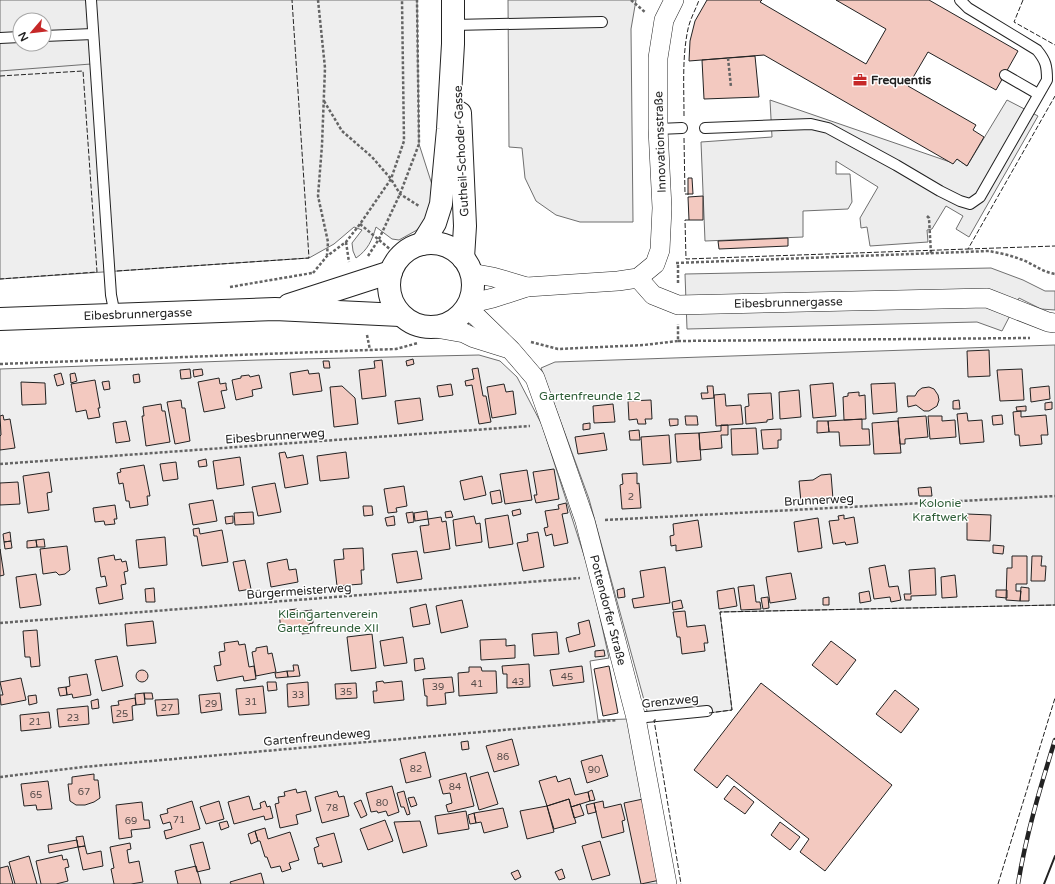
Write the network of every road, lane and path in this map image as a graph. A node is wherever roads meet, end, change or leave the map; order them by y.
1 (91, 0) edge
2 (318, 0) edge
3 (402, 0) edge
4 (417, 0) edge
5 (453, 0) edge
6 (632, 0) edge
7 (674, 0) edge
8 (960, 0) edge
9 (635, 4) dead end
10 (602, 22) dead end
11 (93, 34) junction
12 (453, 35) junction
13 (52, 36) edge
14 (12, 37) edge
15 (0, 38) edge
16 (728, 58) dead end
17 (1005, 75) dead end
18 (731, 87) dead end
19 (1038, 94) junction
20 (324, 101) junction
21 (682, 128) dead end
22 (705, 128) dead end
23 (658, 130) junction
24 (391, 179) junction
25 (927, 216) dead end
26 (360, 224) junction
27 (379, 239) junction
28 (422, 244) junction
29 (931, 254) junction
30 (327, 256) junction
31 (678, 263) junction
32 (395, 264) junction
33 (655, 264) junction
34 (467, 266) junction
35 (313, 273) dead end
36 (1055, 274) edge
37 (638, 278) junction
38 (527, 287) junction
39 (678, 304) junction
40 (467, 306) junction
41 (275, 309) junction
42 (115, 315) junction
43 (400, 315) junction
44 (0, 319) edge
45 (1055, 323) edge
46 (426, 335) junction
47 (1036, 337) dead end
48 (678, 341) junction
49 (519, 345) junction
50 (0, 364) edge
51 (551, 423) junction
52 (0, 464) edge
53 (1055, 496) edge
54 (585, 521) junction
55 (600, 577) junction
56 (0, 623) edge
57 (707, 711) dead end
58 (636, 718) junction
59 (0, 777) edge
60 (666, 884) edge

1 - 11 lane
2 - 20 path
3 - 24 path
4 - 27 path
5 - 12 street, Gutheil-Schoder-Gasse
6 - 9 path
7 - 23 street, Innovationsstraße
8 - 19 lane
10 - 12 lane
11 - 13 lane
11 - 42 lane
12 - 28 street, Gutheil-Schoder-Gasse
12 - 34 street, Gutheil-Schoder-Gasse
14 - 15 lane
16 - 18 path
17 - 19 lane
19 - 22 lane
20 - 24 path
20 - 30 path
21 - 23 lane
23 - 33 street, Innovationsstraße
24 - 26 path
25 - 29 path
26 - 27 path
26 - 30 path
27 - 32 path
28 - 32 street
28 - 34 street
29 - 31 path
29 - 36 path
30 - 35 path
31 - 33 path
31 - 39 path
32 - 41 street, Eibesbrunnergasse
32 - 43 street
33 - 37 street
34 - 38 street
34 - 40 street
37 - 38 street
37 - 39 street, Eibesbrunnergasse
38 - 40 street
39 - 45 street, Eibesbrunnergasse
39 - 48 path
40 - 46 street
40 - 49 street, Pottendorfer Straße
41 - 42 street, Eibesbrunnergasse
41 - 43 street, Eibesbrunnergasse
42 - 44 street, Eibesbrunnergasse
43 - 46 street
46 - 49 street
46 - 50 path
47 - 48 path
48 - 49 path
49 - 51 street, Pottendorfer Straße
51 - 52 path, Eibesbrunnerweg
51 - 54 street, Pottendorfer Straße
53 - 54 path, Brunnerweg
54 - 55 street, Pottendorfer Straße
55 - 56 path, Bürgermeisterweg
55 - 58 street, Pottendorfer Straße
57 - 58 lane, Grenzweg
58 - 59 path, Gartenfreundeweg
58 - 60 street, Pottendorfer Straße

